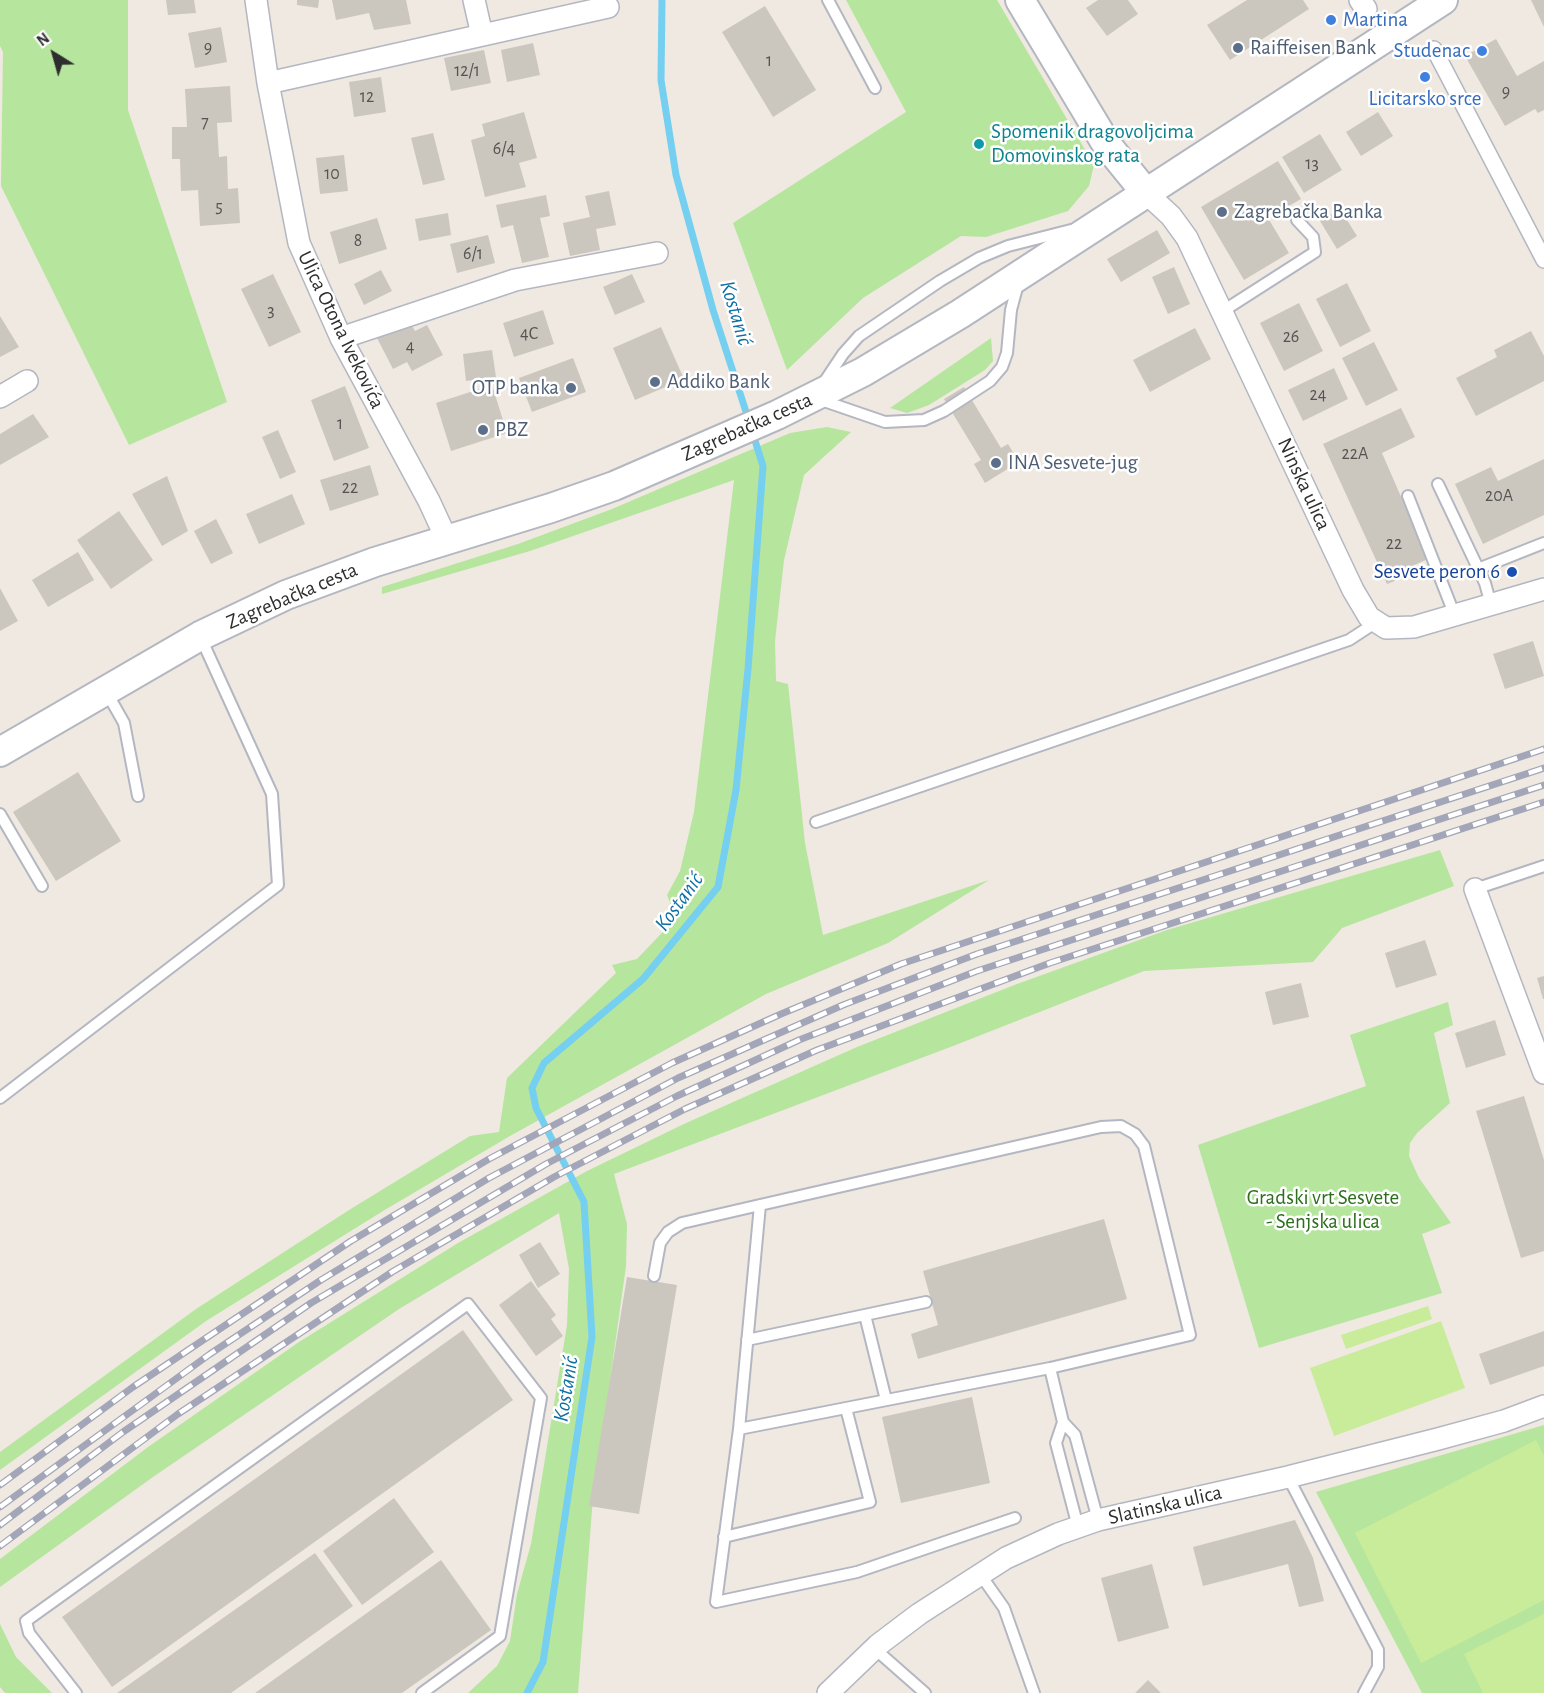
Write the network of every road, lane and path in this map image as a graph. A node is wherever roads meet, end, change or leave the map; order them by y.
1 (256, 0) edge
2 (474, 0) edge
3 (828, 0) edge
4 (1020, 0) edge
5 (1443, 0) edge
6 (608, 7) dead end
7 (482, 35) junction
8 (1434, 49) dead end
9 (268, 83) junction
10 (875, 88) dead end
11 (1146, 193) junction
12 (1298, 220) dead end
13 (1098, 225) junction
14 (657, 253) dead end
15 (1544, 260) edge
16 (1023, 273) junction
17 (1223, 311) junction
18 (341, 338) junction
19 (27, 381) dead end
20 (0, 397) edge
21 (814, 398) junction
22 (1438, 484) dead end
23 (1408, 496) dead end
24 (447, 540) junction
25 (1544, 543) edge
26 (1478, 569) junction
27 (1538, 594) edge
28 (1491, 605) junction
29 (1455, 616) junction
30 (1375, 623) junction
31 (200, 636) junction
32 (105, 690) junction
33 (0, 752) edge
34 (138, 796) dead end
35 (0, 814) edge
36 (816, 822) dead end
37 (1544, 867) edge
38 (42, 886) dead end
39 (1474, 889) joint
40 (1544, 1073) edge
41 (0, 1098) edge
42 (760, 1205) junction
43 (654, 1276) dead end
44 (926, 1302) dead end
45 (865, 1315) junction
46 (747, 1340) junction
47 (1050, 1368) junction
48 (886, 1400) junction
49 (1544, 1406) edge
50 (846, 1408) junction
51 (1063, 1422) junction
52 (739, 1429) junction
53 (1288, 1477) junction
54 (1015, 1518) dead end
55 (1088, 1524) junction
56 (724, 1537) junction
57 (980, 1574) junction
58 (874, 1648) junction
59 (76, 1693) edge
60 (422, 1693) edge
61 (828, 1693) edge
62 (924, 1693) edge
63 (1034, 1693) edge
64 (1364, 1693) edge

1 - 9 street, Ulica Otona Ivekovića
2 - 7 street
3 - 10 lane
4 - 11 main road
5 - 11 main road, Zagrebačka cesta
6 - 7 street
7 - 9 street
8 - 15 street
9 - 18 street, Ulica Otona Ivekovića
11 - 13 main road, Zagrebačka cesta
11 - 17 street, Ninska ulica
12 - 17 lane
13 - 16 main road, Zagrebačka cesta
13 - 21 lane
14 - 18 street
16 - 21 main road, Zagrebačka cesta
16 - 21 lane
17 - 30 street, Ninska ulica
18 - 24 street, Ulica Otona Ivekovića
19 - 20 street
21 - 24 main road, Zagrebačka cesta
22 - 26 lane
23 - 29 lane
24 - 31 main road, Zagrebačka cesta
25 - 26 lane
26 - 28 lane
27 - 28 street
28 - 29 street
29 - 30 street
30 - 36 lane
31 - 32 main road, Zagrebačka cesta
31 - 41 lane
32 - 33 main road, Zagrebačka cesta
32 - 34 lane
35 - 38 lane
37 - 39 lane
39 - 40 street
42 - 43 lane
42 - 46 lane
42 - 47 lane
44 - 45 lane
45 - 46 lane
45 - 48 lane
46 - 52 lane
47 - 48 lane
47 - 51 lane
48 - 50 lane
49 - 53 street, Slatinska ulica
50 - 52 lane
50 - 56 lane
51 - 55 lane
51 - 55 lane
52 - 56 lane
53 - 55 street, Slatinska ulica
53 - 64 lane
54 - 56 lane
55 - 57 street, Slatinska ulica
57 - 58 street, Slatinska ulica
57 - 63 lane
58 - 61 street, Slatinska ulica
58 - 62 lane
59 - 60 lane

